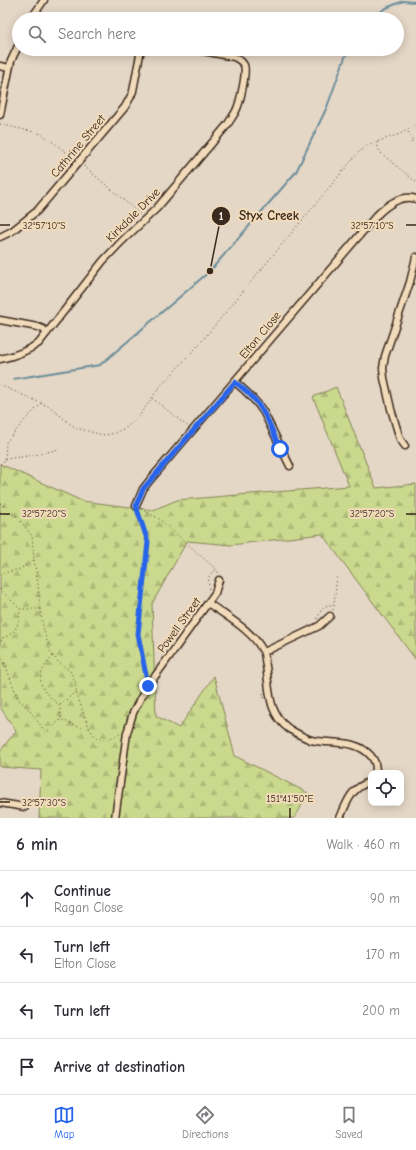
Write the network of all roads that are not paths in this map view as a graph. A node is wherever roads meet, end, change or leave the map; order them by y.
1 (44, 0) edge
2 (36, 12) edge
3 (13, 56) edge
4 (140, 56) edge
5 (229, 56) edge
6 (0, 66) edge
7 (9, 68) junction
8 (0, 116) edge
9 (416, 199) edge
10 (0, 237) edge
11 (416, 257) edge
12 (0, 320) edge
13 (47, 332) junction
14 (0, 359) edge
15 (235, 382) junction
16 (405, 446) dead end
17 (290, 466) dead end
18 (136, 506) road end
19 (218, 580) road end
20 (208, 603) junction
21 (330, 616) road end
22 (264, 652) junction
23 (376, 770) edge
24 (368, 782) edge
25 (0, 803) edge
26 (25, 807) dead end
27 (115, 818) edge
28 (340, 818) edge

1 - 2 street
3 - 7 street
4 - 10 street, Cathrine Street
5 - 13 street, Kirkdale Drive
6 - 7 street
7 - 8 street
9 - 15 street, Elton Close
11 - 16 street
12 - 13 street
13 - 14 street, Kirkdale Drive
15 - 17 street
15 - 18 street, Elton Close
19 - 20 street, Powell Street
20 - 22 street
20 - 27 street, Powell Street
21 - 22 street
22 - 23 street
24 - 28 street
25 - 26 street

